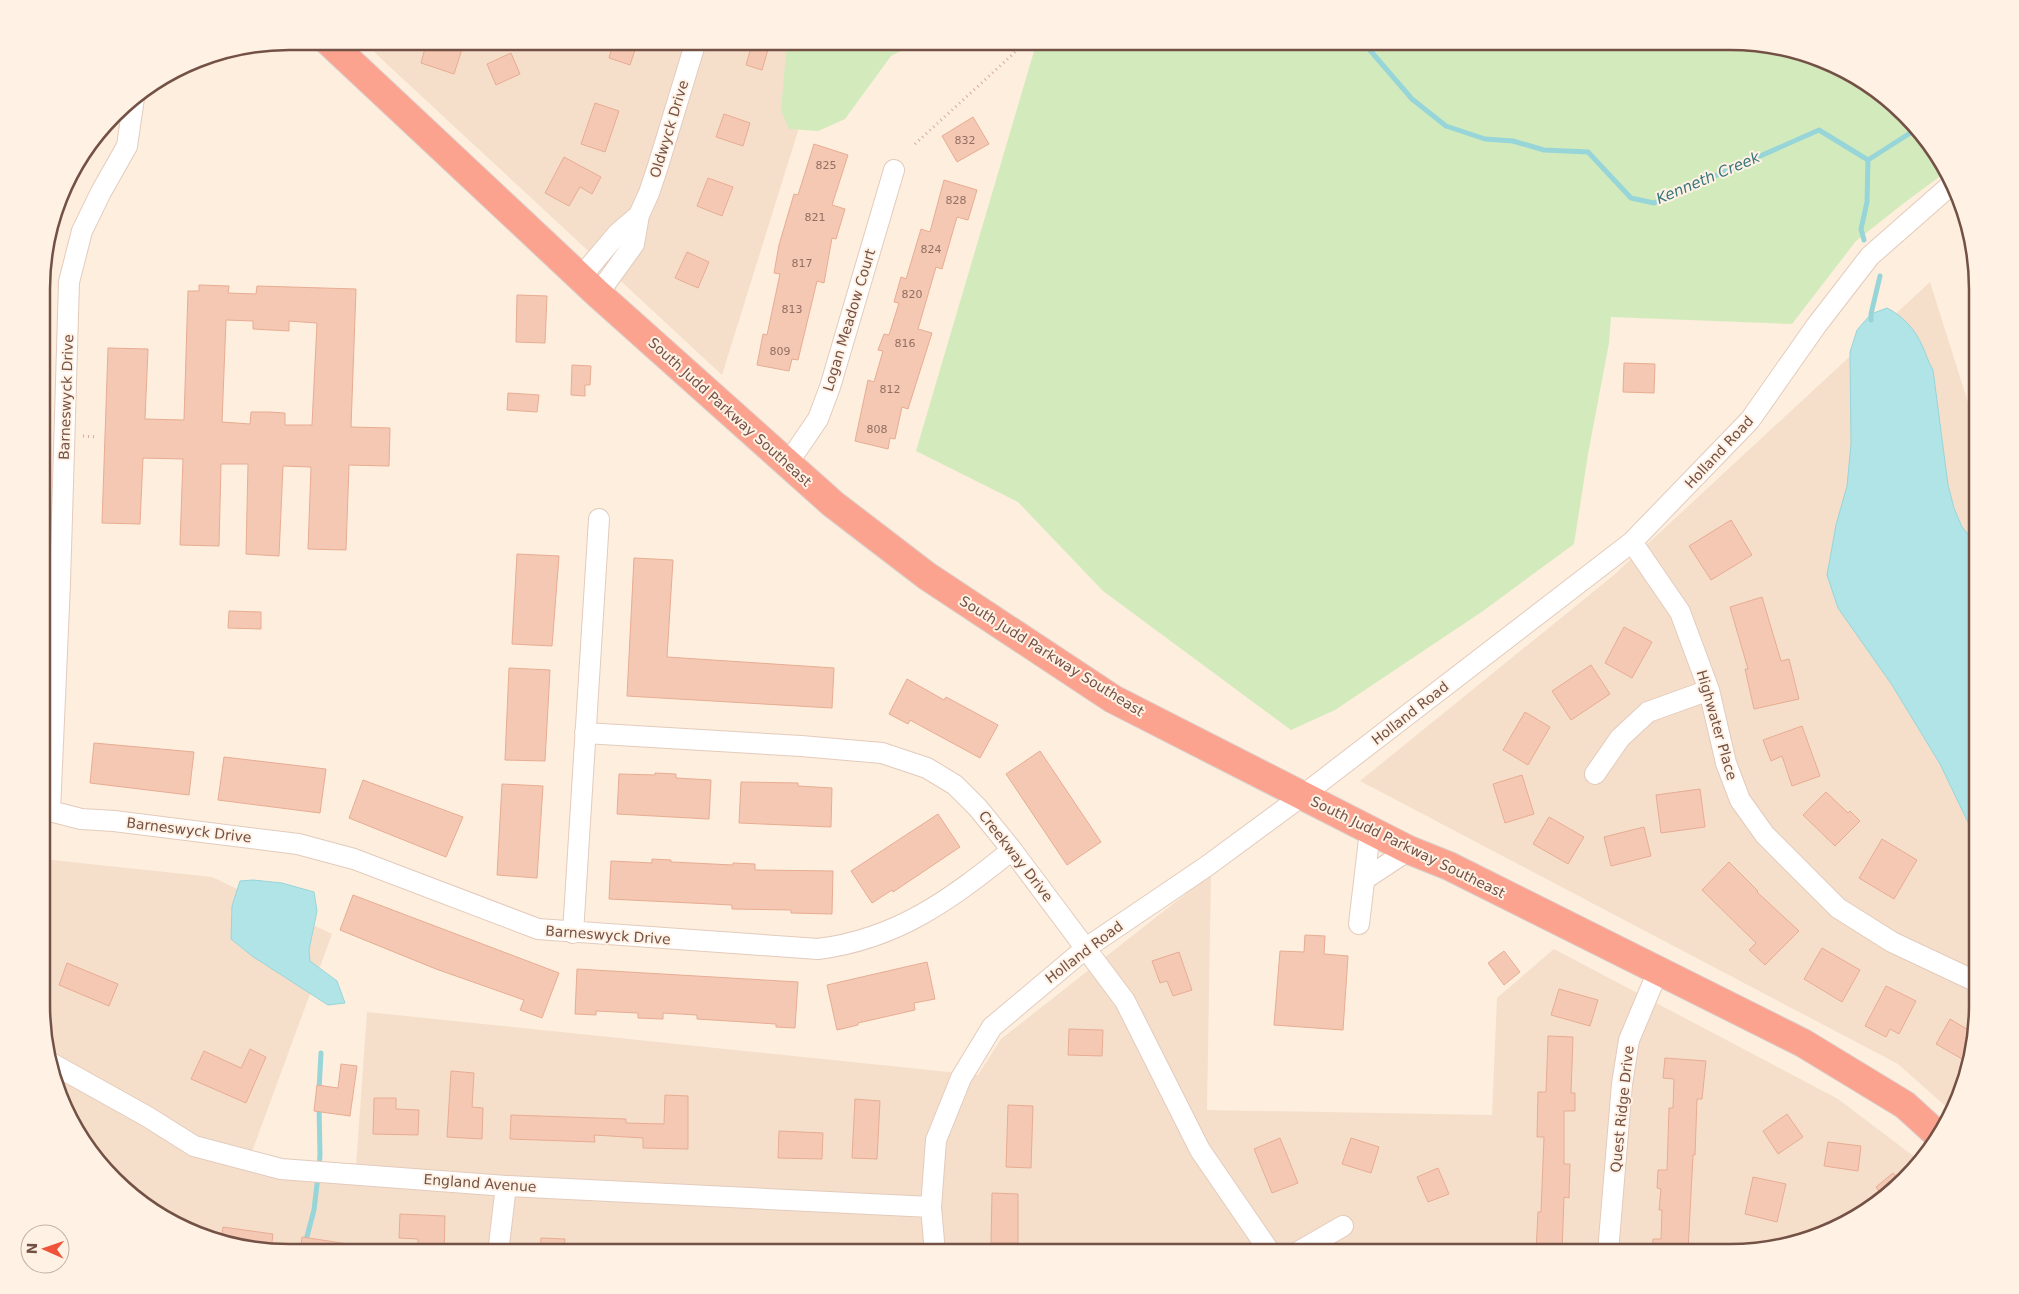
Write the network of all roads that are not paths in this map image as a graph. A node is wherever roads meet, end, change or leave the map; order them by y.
1 (338, 50) edge
2 (693, 50) edge
3 (133, 108) edge
4 (894, 170) dead end
5 (1947, 189) edge
6 (589, 286) junction
7 (788, 463) junction
8 (600, 519) dead end
9 (1632, 542) junction
10 (1709, 690) junction
11 (585, 733) junction
12 (1595, 774) dead end
13 (1302, 796) junction
14 (50, 811) edge
15 (50, 811) edge
16 (1370, 831) junction
17 (1012, 850) junction
18 (1409, 850) junction
19 (1366, 879) junction
20 (1359, 924) dead end
21 (573, 933) junction
22 (1086, 948) junction
23 (1658, 971) junction
24 (1969, 978) edge
25 (58, 1067) edge
26 (1933, 1131) edge
27 (506, 1186) junction
28 (931, 1207) junction
29 (1343, 1226) dead end
30 (499, 1244) edge
31 (934, 1244) edge
32 (1265, 1244) edge
33 (1312, 1244) edge
34 (1609, 1244) edge

1 - 6 highway, South Judd Parkway Southeast
2 - 6 street, Oldwyck Drive
3 - 15 street, Barneswyck Drive
4 - 7 street, Logan Meadow Court
5 - 9 street, Holland Road
6 - 7 highway, South Judd Parkway Southeast
7 - 13 highway, South Judd Parkway Southeast
8 - 11 street
9 - 10 street, Highwater Place
9 - 13 street, Holland Road
10 - 12 street
10 - 24 street, Highwater Place
11 - 17 street, Creekway Drive
11 - 21 street
13 - 16 highway, South Judd Parkway Southeast
13 - 22 street, Holland Road
14 - 21 street, Barneswyck Drive
16 - 18 highway, South Judd Parkway Southeast
16 - 19 street
17 - 21 street, Barneswyck Drive
17 - 22 street, Creekway Drive
18 - 19 street
18 - 23 highway, South Judd Parkway Southeast
19 - 20 street
22 - 28 street, Holland Road
22 - 32 street, Creekway Drive
23 - 26 highway, South Judd Parkway Southeast
23 - 34 street, Quest Ridge Drive
25 - 27 street, England Avenue
27 - 28 street, England Avenue
27 - 30 street
28 - 31 street, Holland Road
29 - 33 street

